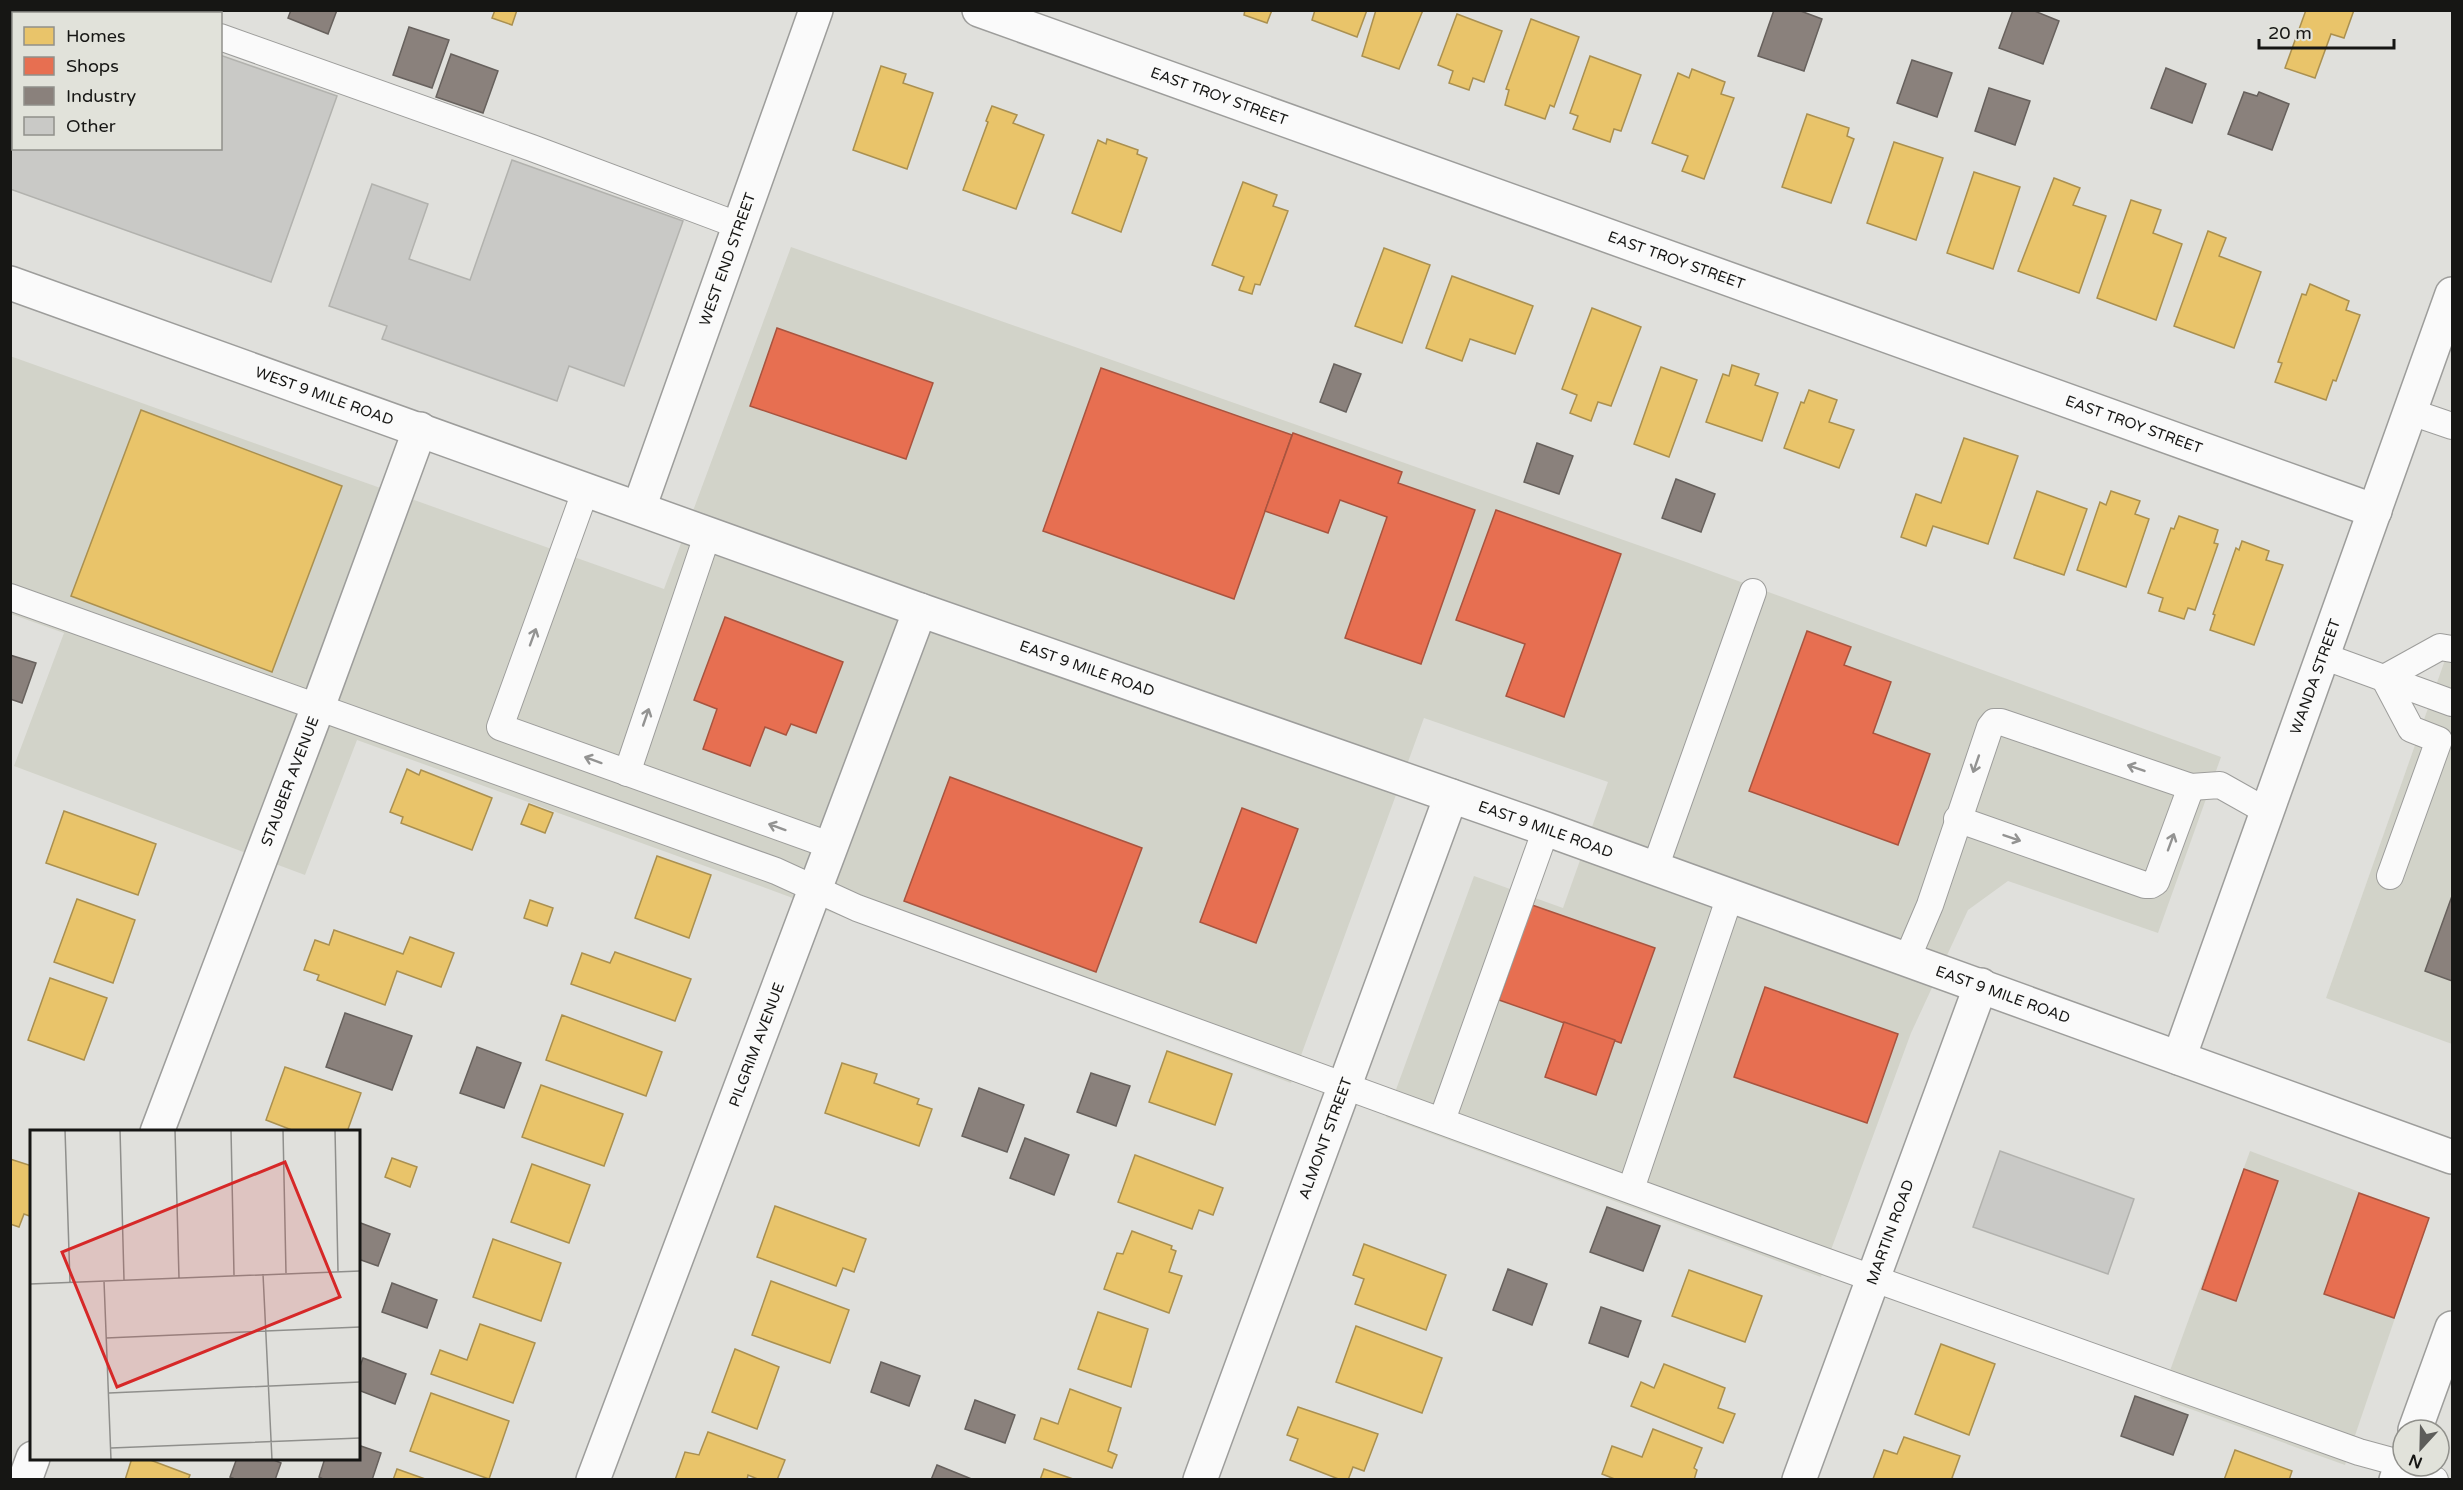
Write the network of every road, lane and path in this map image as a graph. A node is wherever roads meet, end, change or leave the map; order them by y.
1 (816, 10) edge
2 (979, 10) edge
3 (222, 38) edge
4 (740, 226) junction
5 (10, 283) edge
6 (2452, 294) edge
7 (2445, 340) edge
8 (2411, 412) junction
9 (2452, 426) edge
10 (420, 429) junction
11 (586, 489) junction
12 (639, 508) junction
13 (2375, 511) junction
14 (708, 533) junction
15 (1753, 592) dead end
16 (10, 597) edge
17 (920, 609) junction
18 (2452, 649) edge
19 (2323, 657) junction
20 (2384, 678) junction
21 (2452, 703) edge
22 (318, 707) junction
23 (627, 772) junction
24 (2191, 787) junction
25 (1451, 796) junction
26 (2268, 812) junction
27 (1957, 819) junction
28 (1546, 829) junction
29 (832, 846) junction
30 (1654, 868) junction
31 (2390, 876) dead end
32 (816, 889) junction
33 (1731, 896) junction
34 (1907, 959) junction
35 (1981, 986) junction
36 (2179, 1058) junction
37 (1346, 1086) junction
38 (1442, 1120) junction
39 (157, 1130) edge
40 (2452, 1157) edge
41 (1631, 1189) junction
42 (1874, 1277) junction
43 (2452, 1328) edge
44 (2419, 1418) edge
45 (32, 1460) edge
46 (2391, 1463) edge
47 (25, 1479) edge
48 (593, 1479) edge
49 (1200, 1479) edge
50 (1799, 1479) edge

1 - 4 street, WEST END STREET
2 - 13 street, EAST TROY STREET
3 - 4 lane
4 - 12 street, WEST END STREET
5 - 10 street, WEST 9 MILE ROAD
6 - 7 street, WANDA STREET
7 - 8 street, WANDA STREET
8 - 9 lane
8 - 13 street, WANDA STREET
10 - 11 street, WEST 9 MILE ROAD
10 - 22 street, STAUBER AVENUE
11 - 12 street, WEST 9 MILE ROAD
23 -> 11 lane
12 - 14 street, EAST 9 MILE ROAD
13 - 19 street, WANDA STREET
14 - 17 street, EAST 9 MILE ROAD
23 -> 14 lane
15 - 30 lane
16 - 22 lane
17 - 25 street, EAST 9 MILE ROAD
17 - 29 street, PILGRIM AVENUE
18 - 20 lane
19 - 20 lane
19 - 26 street, WANDA STREET
20 - 21 lane
20 - 31 lane
22 - 32 lane
22 - 39 street, STAUBER AVENUE
29 -> 23 lane
24 - 26 lane
27 -> 24 lane
24 -> 27 lane
25 - 28 street, EAST 9 MILE ROAD
25 - 37 street, ALMONT STREET
26 - 36 street, WANDA STREET
27 - 34 lane
28 - 30 street, EAST 9 MILE ROAD
28 - 38 lane
29 - 32 street, PILGRIM AVENUE
30 - 33 street, EAST 9 MILE ROAD
32 - 37 lane
32 - 48 street, PILGRIM AVENUE
33 - 34 street, EAST 9 MILE ROAD
33 - 41 lane
34 - 35 street, EAST 9 MILE ROAD
35 - 36 street, EAST 9 MILE ROAD
35 - 42 street, MARTIN ROAD
36 - 40 street, EAST 9 MILE ROAD
37 - 38 lane
37 - 49 street, ALMONT STREET
38 - 41 lane
41 - 42 lane
42 - 46 lane
42 - 50 street, MARTIN ROAD
43 - 44 street
45 - 47 street

